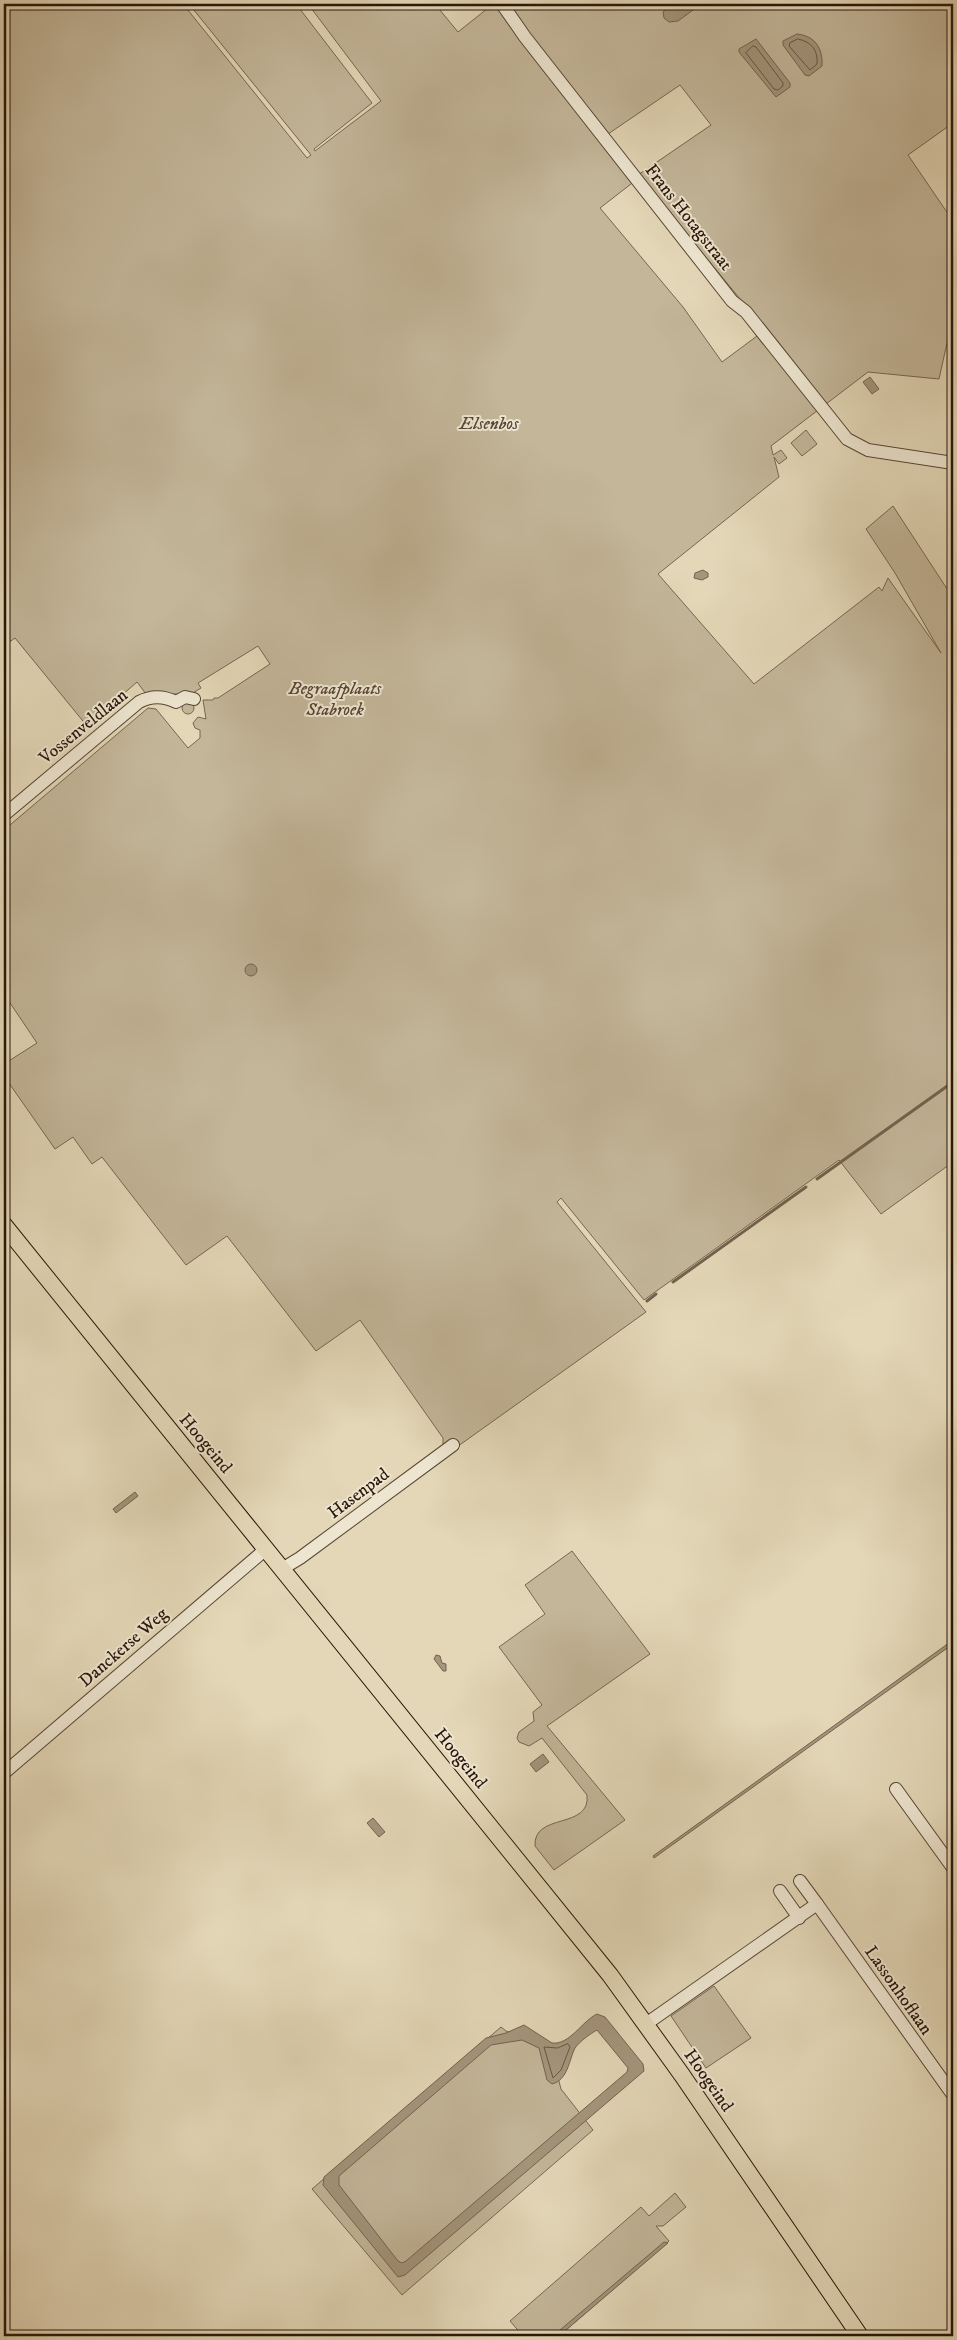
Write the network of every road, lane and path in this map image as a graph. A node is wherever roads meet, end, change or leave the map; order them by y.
1 (502, 4) edge
2 (953, 463) edge
3 (194, 699) dead end
4 (4, 815) edge
5 (4, 1225) edge
6 (453, 1445) dead end
7 (266, 1549) junction
8 (282, 1569) junction
9 (4, 1773) edge
10 (896, 1789) dead end
11 (953, 1868) edge
12 (800, 1881) dead end
13 (780, 1891) dead end
14 (817, 1904) junction
15 (799, 1918) junction
16 (646, 2024) junction
17 (953, 2095) edge
18 (860, 2336) edge

1 - 2 street, Frans Hotagstraat
3 - 4 street, Vossenveldlaan
5 - 7 main road, Hoogeind
6 - 8 street, Hasenpad
7 - 8 main road, Hoogeind
7 - 9 street, Danckerse Weg
8 - 16 main road, Hoogeind
10 - 11 street
12 - 14 street, Lassonhoflaan
13 - 15 street
14 - 15 street
14 - 17 street, Lassonhoflaan
15 - 16 street
16 - 18 main road, Hoogeind

